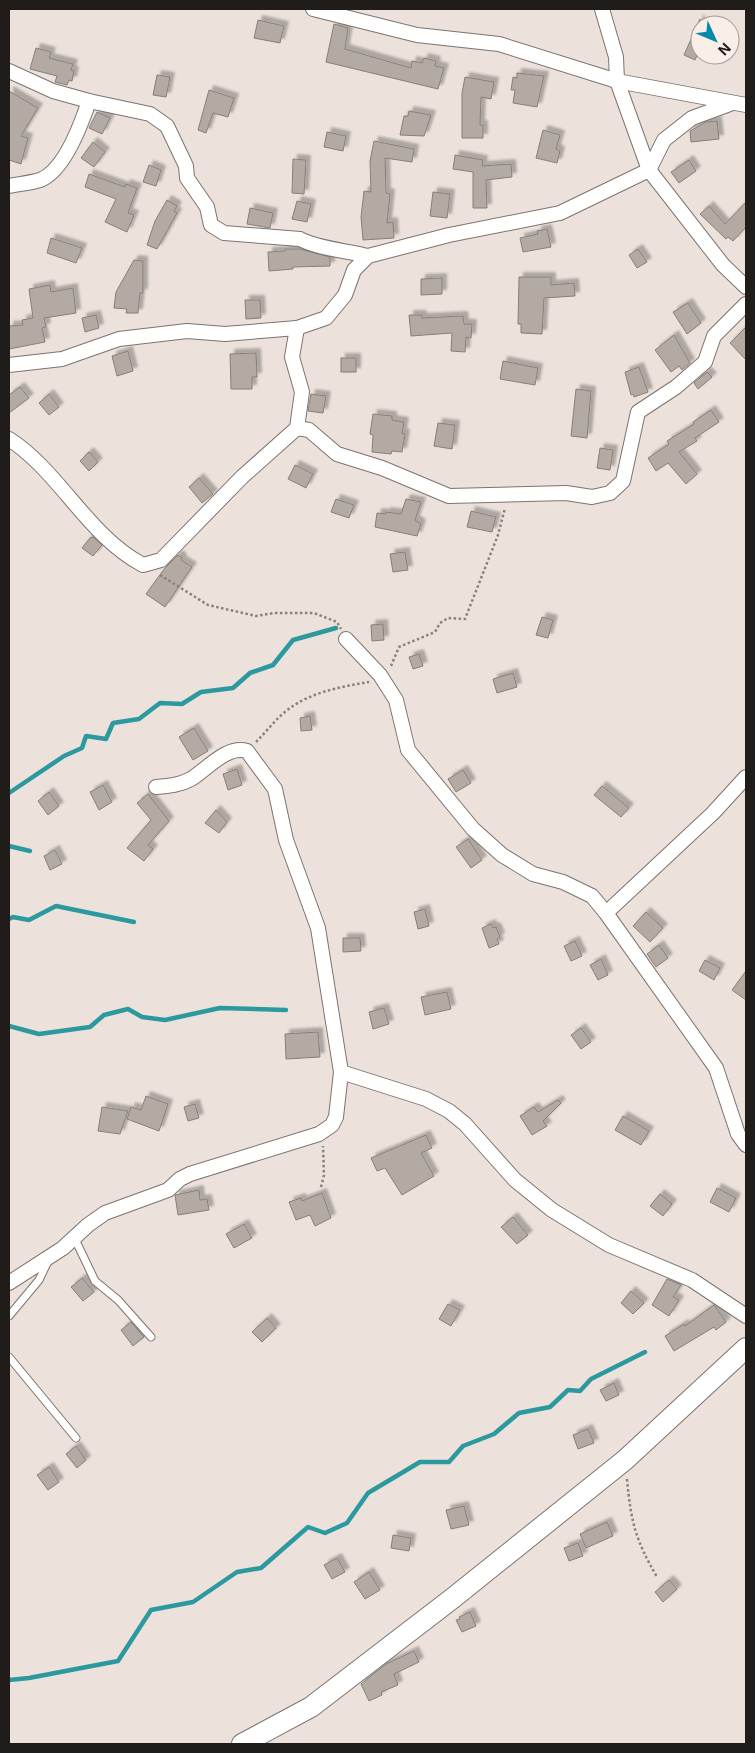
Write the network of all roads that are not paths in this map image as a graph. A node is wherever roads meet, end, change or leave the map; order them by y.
1 (313, 9) edge
2 (602, 9) edge
3 (9, 71) edge
4 (617, 81) junction
5 (89, 102) junction
6 (730, 104) junction
7 (746, 106) edge
8 (649, 170) junction
9 (9, 186) edge
10 (368, 256) junction
11 (746, 287) edge
12 (746, 304) edge
13 (297, 328) junction
14 (9, 365) edge
15 (297, 428) junction
16 (9, 439) edge
17 (346, 640) road end
18 (746, 777) edge
19 (156, 787) dead end
20 (606, 913) junction
21 (341, 1072) junction
22 (746, 1145) edge
23 (75, 1238) junction
24 (49, 1258) junction
25 (9, 1282) edge
26 (9, 1316) edge
27 (746, 1316) edge
28 (151, 1337) dead end
29 (746, 1348) edge
30 (9, 1358) edge
31 (76, 1438) dead end
32 (242, 1744) edge

1 - 4 street
2 - 4 street
3 - 5 street
4 - 6 street
4 - 8 street
5 - 9 street
5 - 10 street
6 - 7 street
6 - 8 street
8 - 10 street
8 - 11 street
10 - 13 street
12 - 15 street
13 - 14 street
13 - 15 street
15 - 16 street
17 - 20 street
18 - 20 street
19 - 21 street
20 - 22 street
21 - 23 street
21 - 27 street
23 - 24 street
23 - 28 lane
24 - 25 street
24 - 26 lane
29 - 32 street
30 - 31 lane

